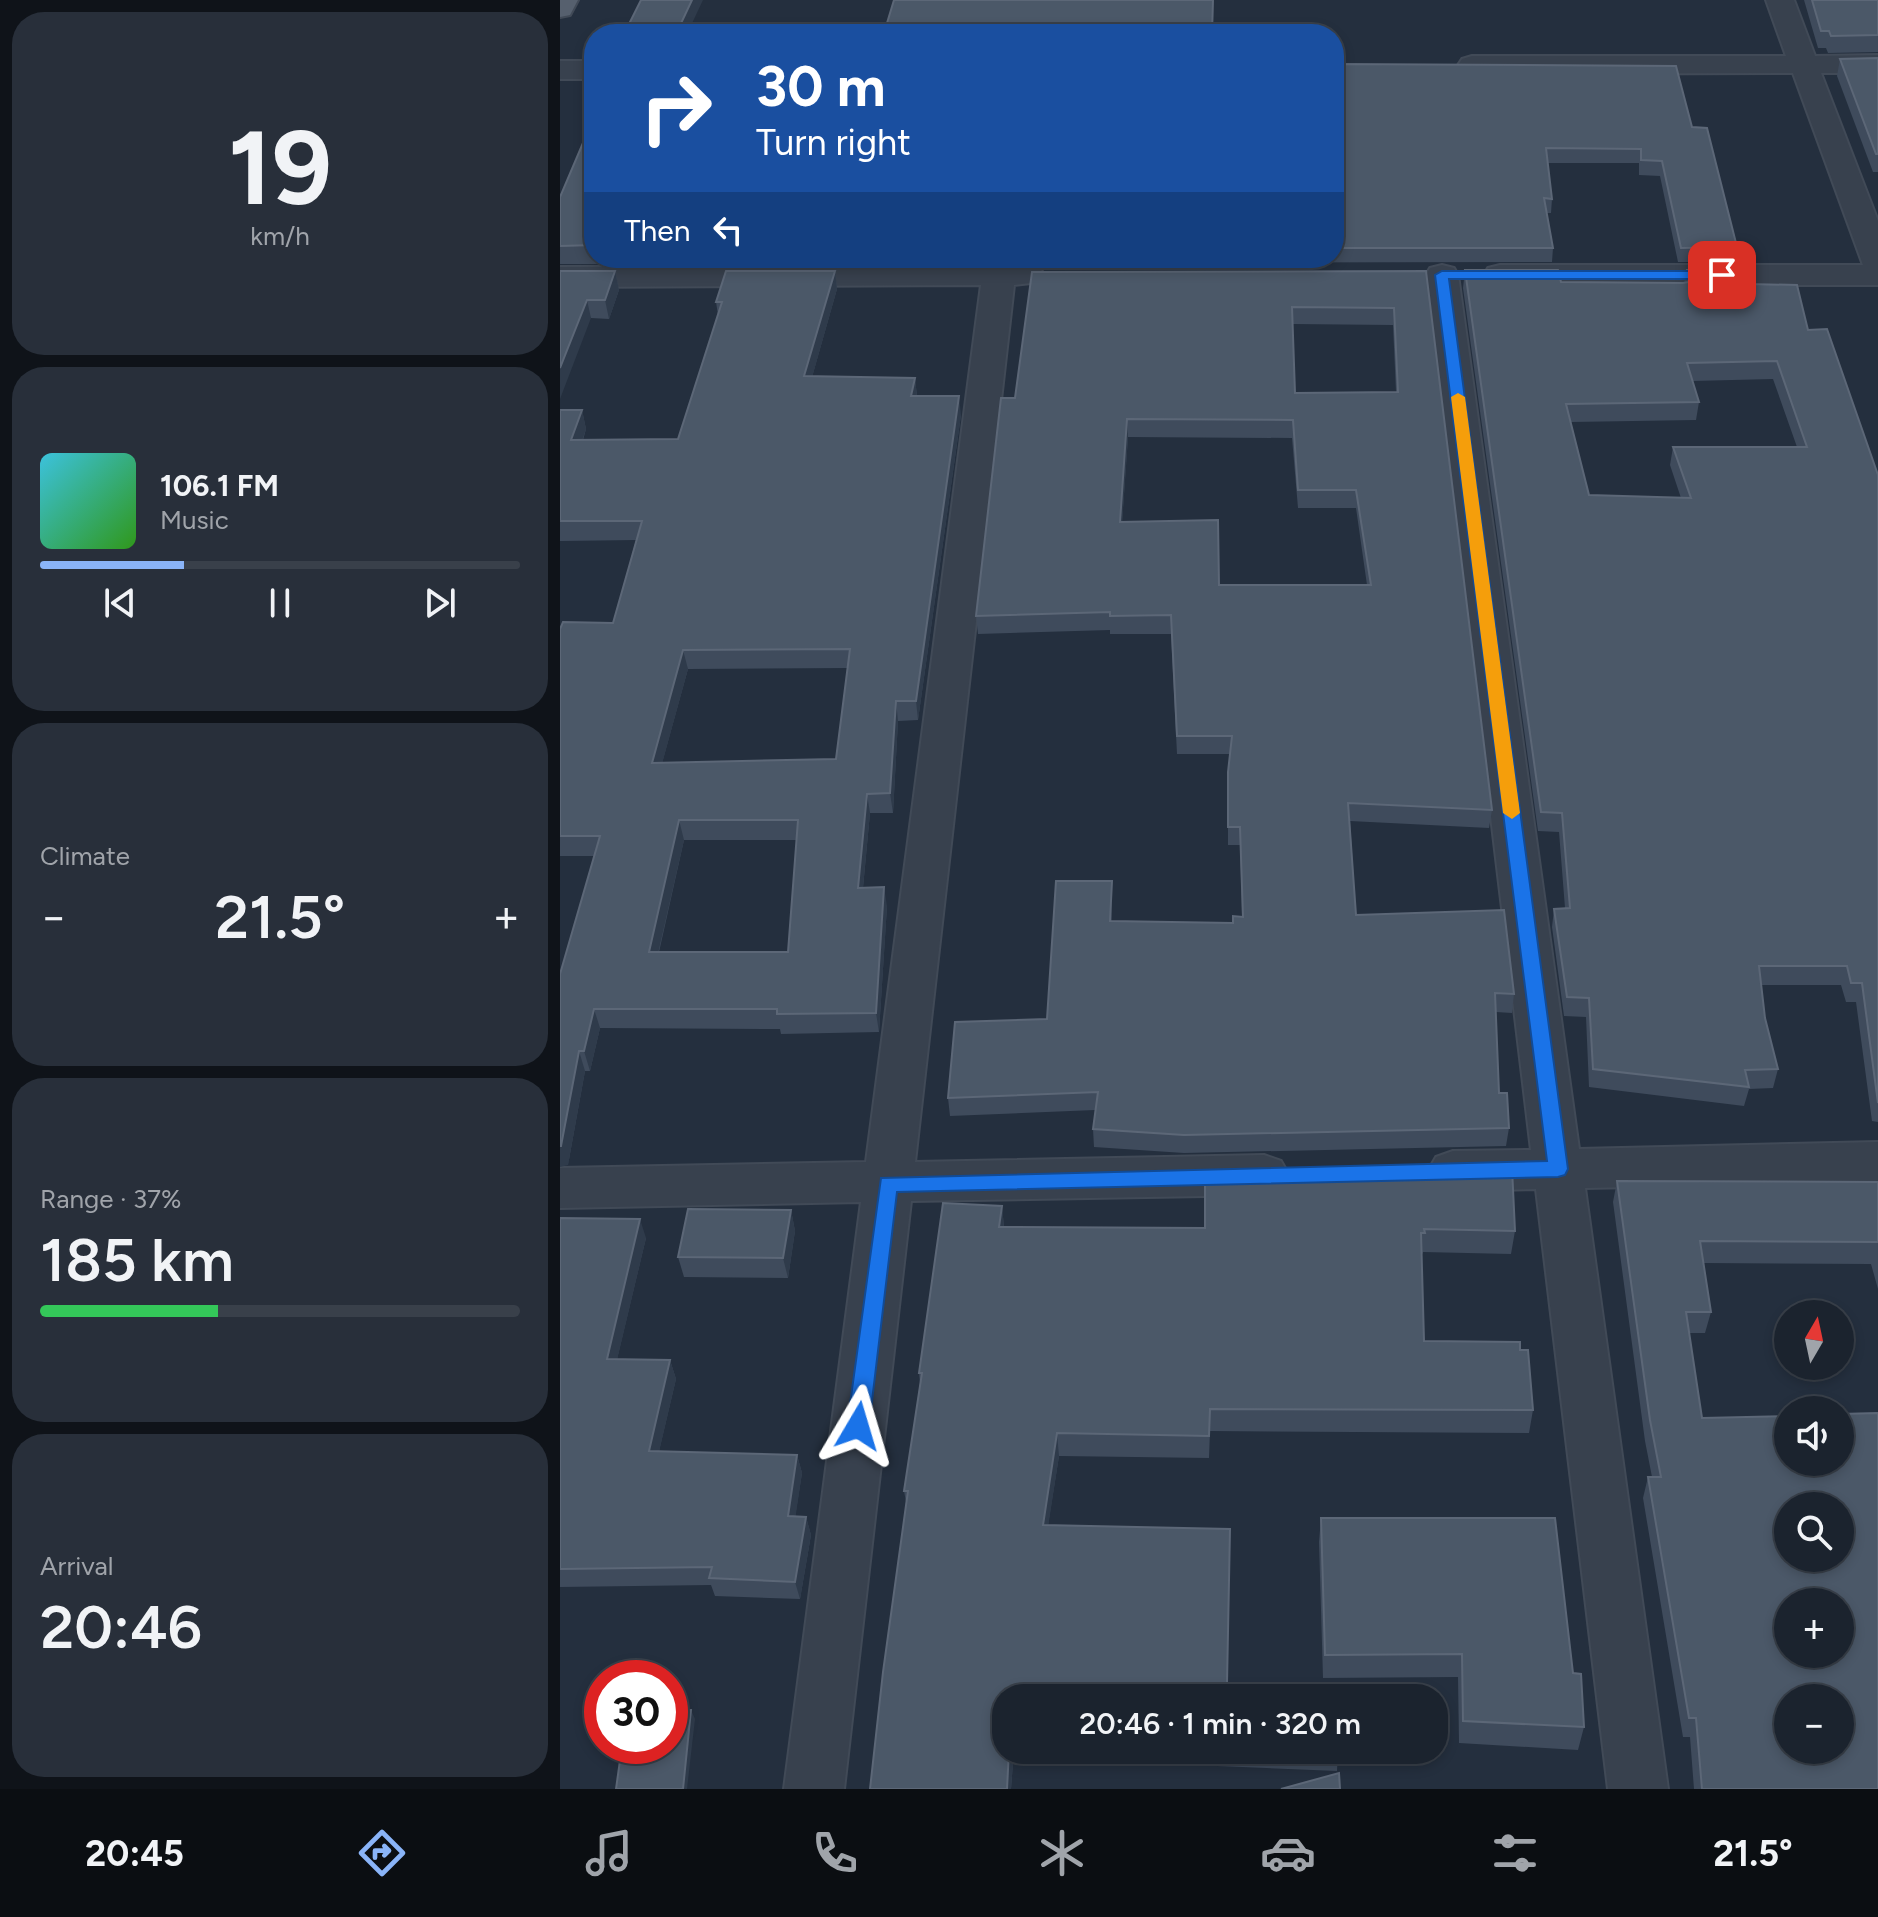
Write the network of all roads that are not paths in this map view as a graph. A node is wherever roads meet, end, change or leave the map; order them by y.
1 (564, 0) edge
2 (1780, 0) edge
3 (560, 9) edge
4 (1803, 64) junction
5 (1878, 64) edge
6 (1444, 66) edge
7 (560, 70) edge
8 (584, 70) edge
9 (1878, 264) edge
10 (999, 275) junction
11 (1063, 275) edge
12 (1878, 275) edge
13 (560, 277) edge
14 (1878, 1162) edge
15 (1558, 1169) junction
16 (1414, 1172) edge
17 (1303, 1175) edge
18 (888, 1184) junction
19 (560, 1188) edge
20 (814, 1789) edge
21 (1638, 1789) edge

1 - 3 main road
2 - 4 street
4 - 5 street
4 - 6 street
4 - 9 street
7 - 8 street
10 - 11 street
10 - 13 street
10 - 18 street
12 - 15 street
14 - 15 street
15 - 16 street
15 - 21 street
17 - 18 street
18 - 19 street
18 - 20 street

